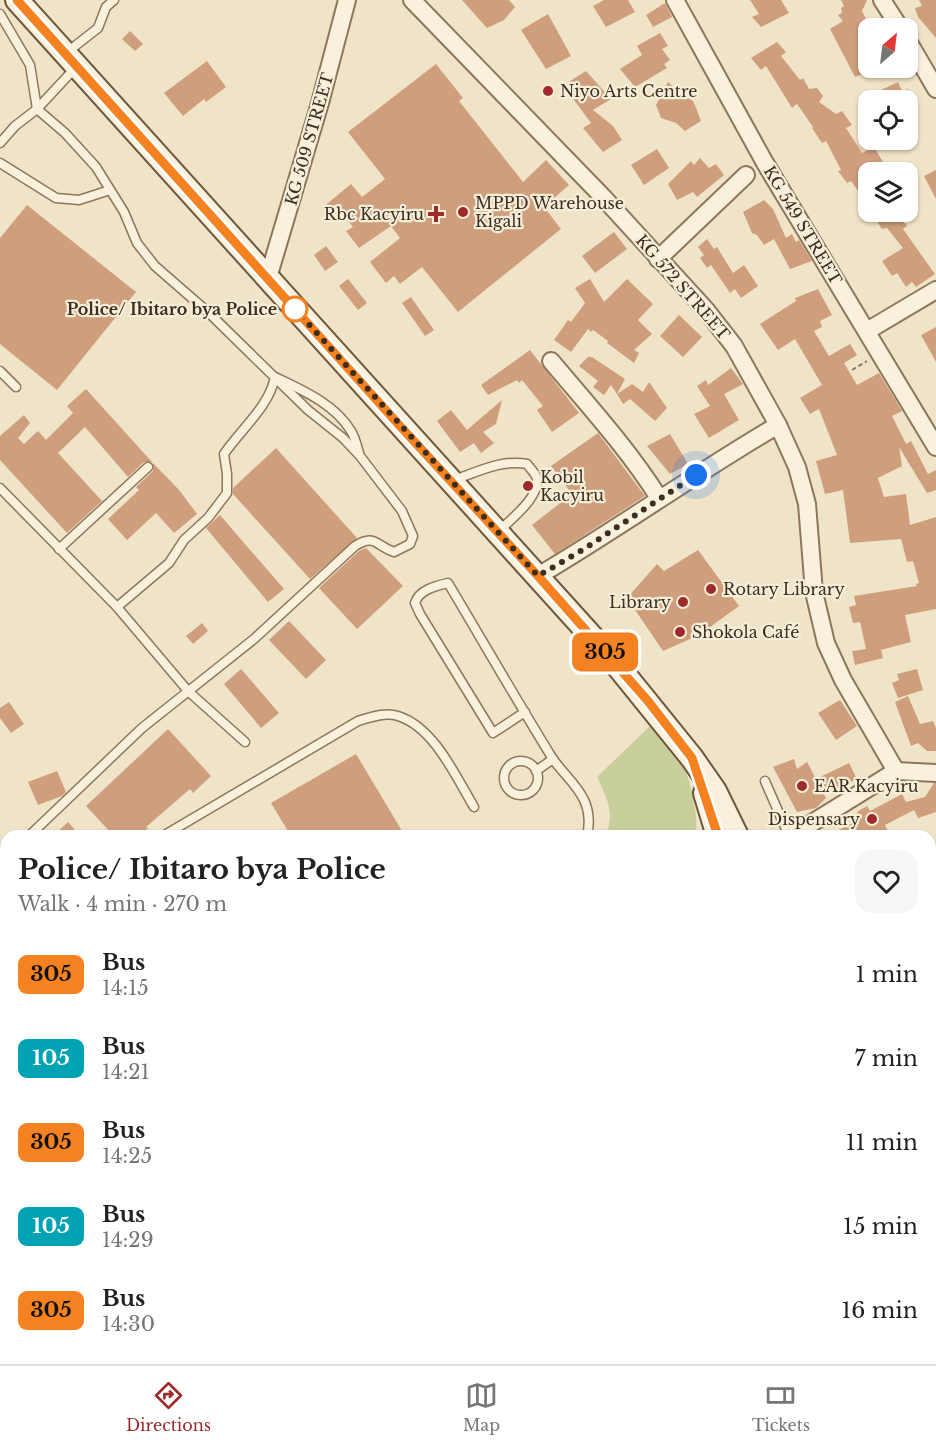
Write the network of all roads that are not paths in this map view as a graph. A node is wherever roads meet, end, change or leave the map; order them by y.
1 (18, 0) edge
2 (114, 0) edge
3 (347, 0) edge
4 (412, 0) edge
5 (675, 0) edge
6 (882, 0) edge
7 (0, 14) edge
8 (894, 18) edge
9 (918, 58) edge
10 (71, 59) junction
11 (936, 89) edge
12 (37, 109) junction
13 (0, 143) edge
14 (0, 163) edge
15 (746, 175) dead end
16 (110, 190) junction
17 (658, 260) junction
18 (268, 278) junction
19 (936, 291) edge
20 (867, 331) junction
21 (551, 361) dead end
22 (0, 371) edge
23 (275, 377) junction
24 (16, 387) dead end
25 (778, 425) junction
26 (936, 447) edge
27 (360, 456) junction
28 (148, 467) dead end
29 (450, 481) junction
30 (0, 488) edge
31 (659, 498) junction
32 (497, 532) junction
33 (59, 549) junction
34 (538, 576) junction
35 (117, 607) junction
36 (188, 691) junction
37 (525, 712) junction
38 (245, 742) dead end
39 (692, 758) junction
40 (553, 759) junction
41 (536, 771) junction
42 (896, 771) junction
43 (936, 772) edge
44 (765, 781) dead end
45 (474, 807) dead end
46 (35, 830) edge
47 (173, 830) edge
48 (588, 830) edge
49 (714, 830) edge
50 (735, 830) edge
51 (790, 830) edge
52 (799, 830) edge

1 - 10 main road
2 - 10 lane
3 - 18 street, KG 509 STREET
4 - 17 street, KG 572 STREET
5 - 20 street, KG 549 STREET
6 - 8 street
7 - 12 lane
9 - 11 street
10 - 12 lane
10 - 18 main road
12 - 13 lane
12 - 16 lane
14 - 16 lane
15 - 17 street
16 - 23 lane
17 - 25 street, KG 572 STREET
18 - 29 main road
19 - 20 street
20 - 26 street, KG 549 STREET
21 - 31 street
22 - 24 lane
23 - 27 lane
23 - 27 lane
23 - 35 lane
25 - 31 street
25 - 42 street, KG 572 STREET
27 - 36 lane
28 - 33 lane
29 - 32 main road
29 - 32 lane
30 - 33 lane
31 - 34 street
32 - 34 main road
33 - 35 lane
34 - 39 main road
35 - 36 lane
36 - 38 lane
36 - 46 lane
37 - 37 lane
37 - 40 lane
39 - 49 main road
39 - 50 main road
40 - 41 lane
40 - 48 lane
41 - 41 lane
42 - 43 street
42 - 52 street
44 - 51 lane
45 - 47 lane

